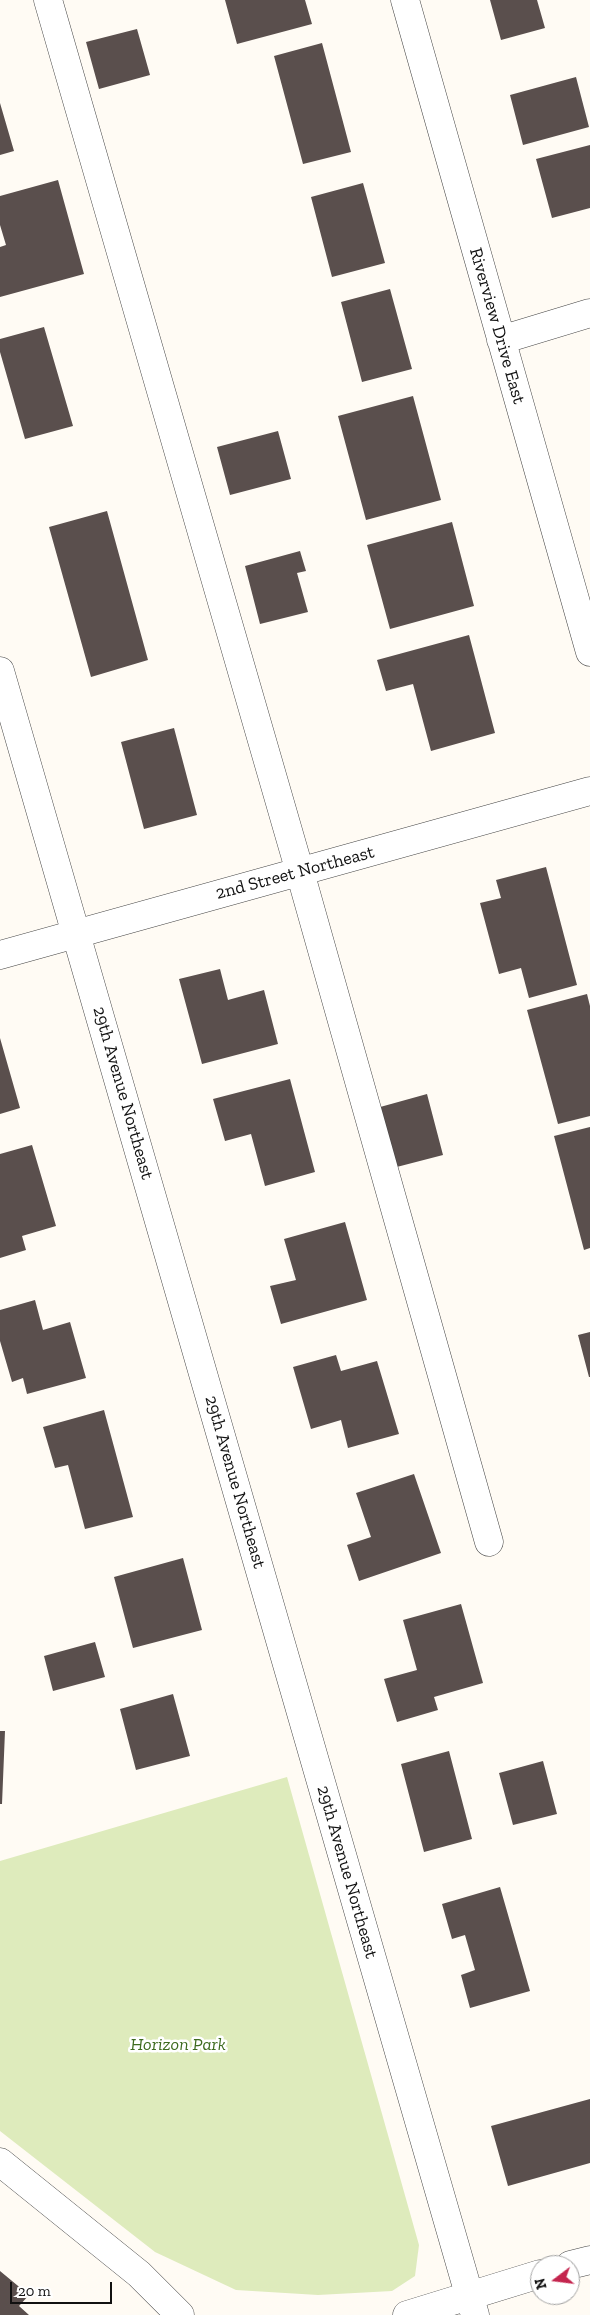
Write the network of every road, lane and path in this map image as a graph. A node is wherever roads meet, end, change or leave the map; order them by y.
1 (48, 0) edge
2 (405, 0) edge
3 (590, 313) edge
4 (502, 340) junction
5 (590, 652) edge
6 (0, 671) edge
7 (590, 791) edge
8 (300, 872) junction
9 (77, 933) junction
10 (0, 955) edge
11 (489, 1542) dead end
12 (0, 2162) edge
13 (530, 2279) edge
14 (472, 2305) edge
15 (180, 2315) edge
16 (407, 2315) edge

1 - 8 street
2 - 4 street, Riverview Drive East
3 - 4 street
4 - 5 street, Riverview Drive East
6 - 9 street, 29th Avenue Northeast
7 - 8 street, 2nd Street Northeast
8 - 9 street, 2nd Street Northeast
8 - 11 street
9 - 10 street, 2nd Street Northeast
9 - 14 street, 29th Avenue Northeast
12 - 15 street
13 - 14 street
14 - 16 street

